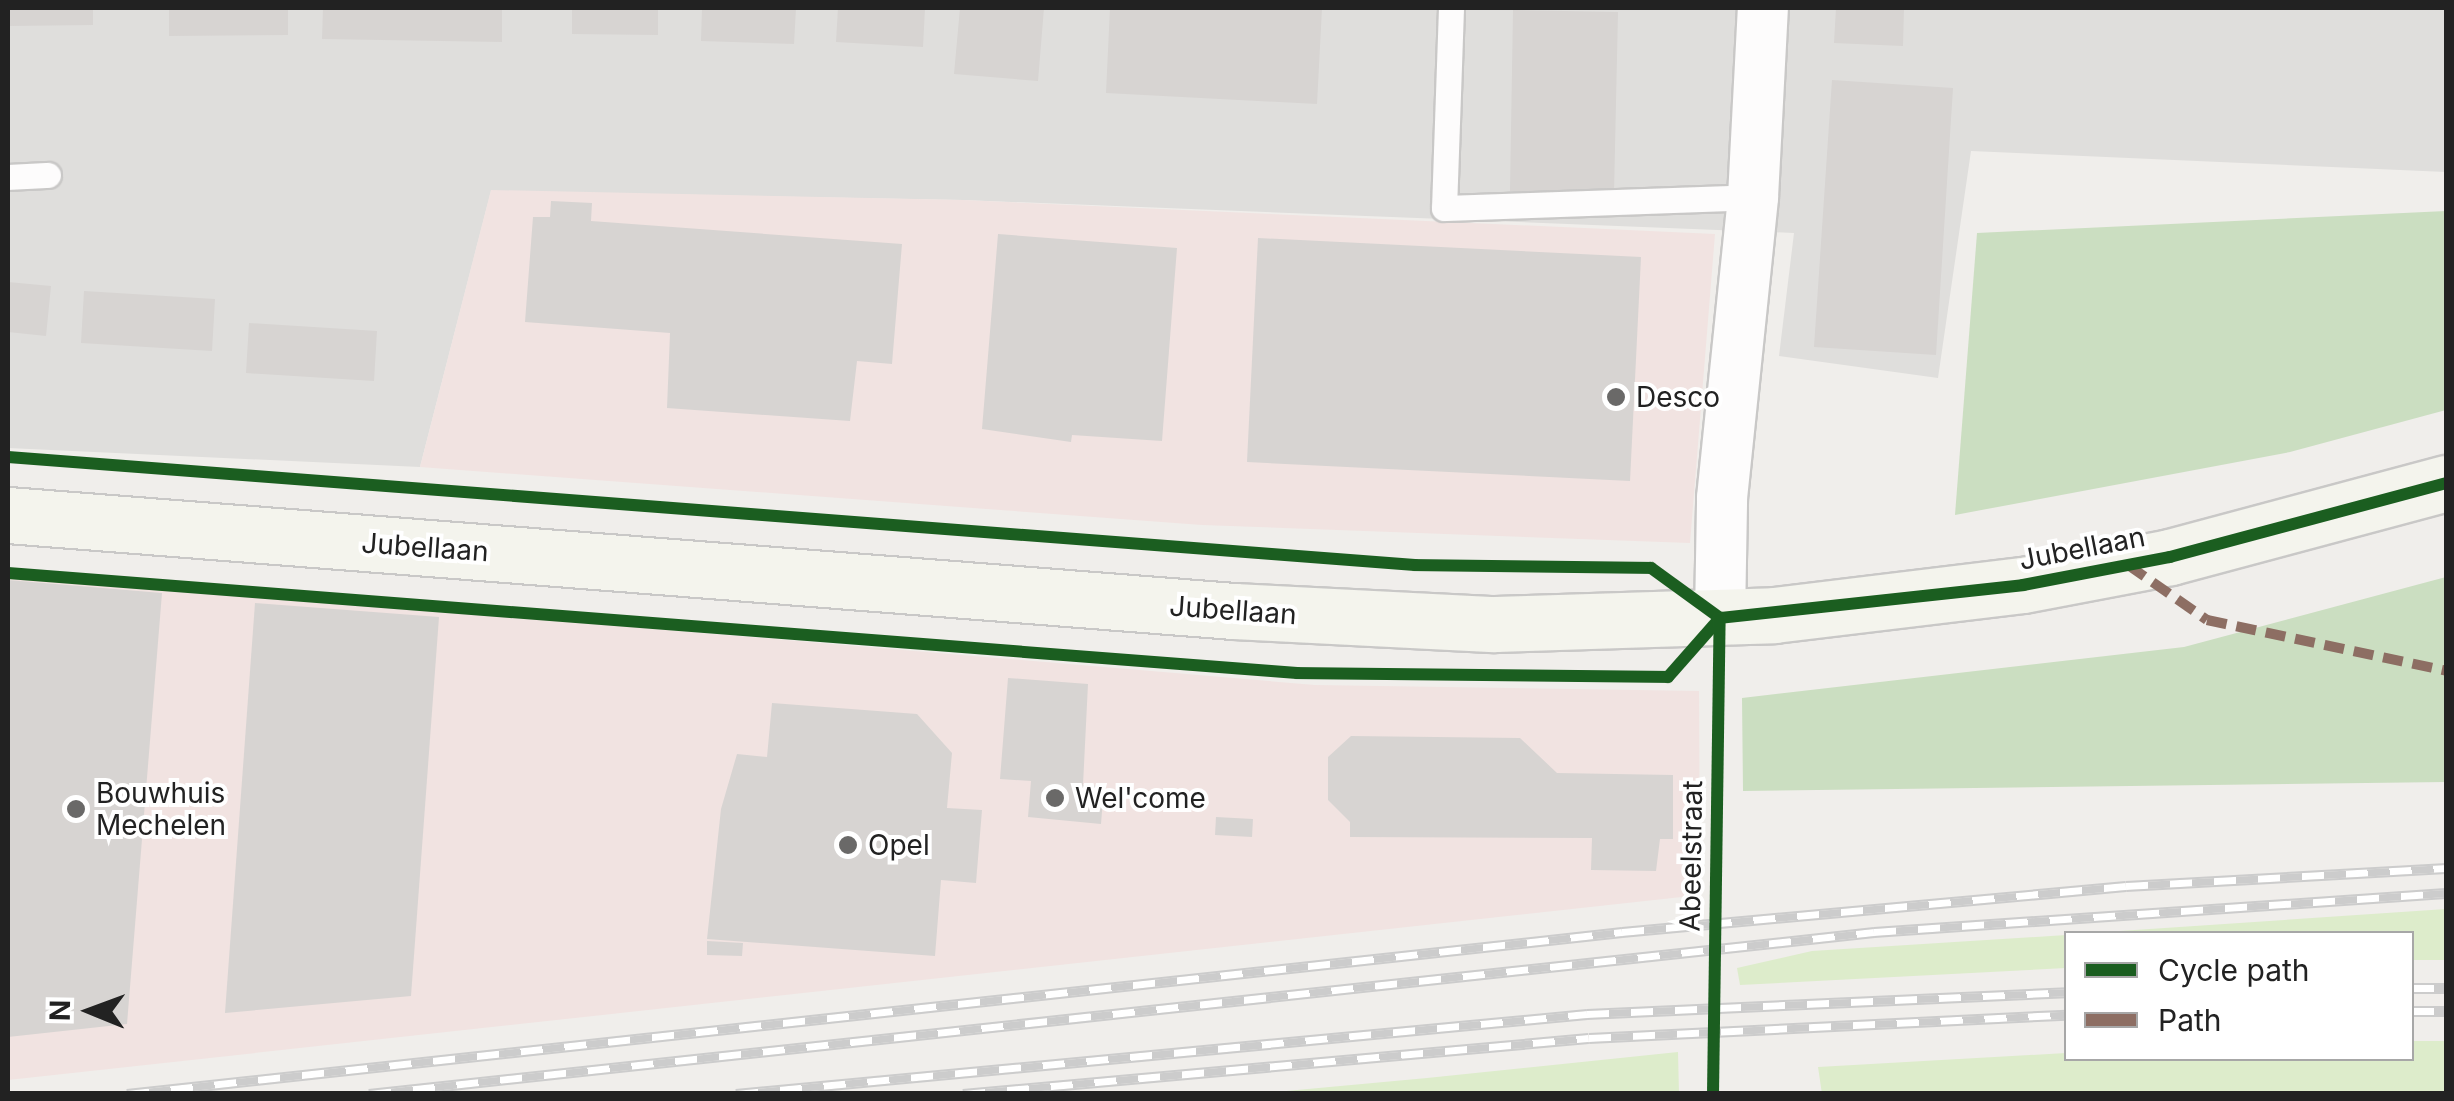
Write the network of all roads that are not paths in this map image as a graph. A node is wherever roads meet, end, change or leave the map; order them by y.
1 (1451, 8) edge
2 (1763, 8) edge
3 (48, 175) dead end
4 (8, 176) edge
5 (1753, 197) junction
6 (2446, 483) edge
7 (8, 515) edge
8 (1720, 618) junction

1 - 5 lane
2 - 5 street
3 - 4 lane
5 - 8 street
6 - 8 main road, Jubellaan
7 - 8 main road, Jubellaan

